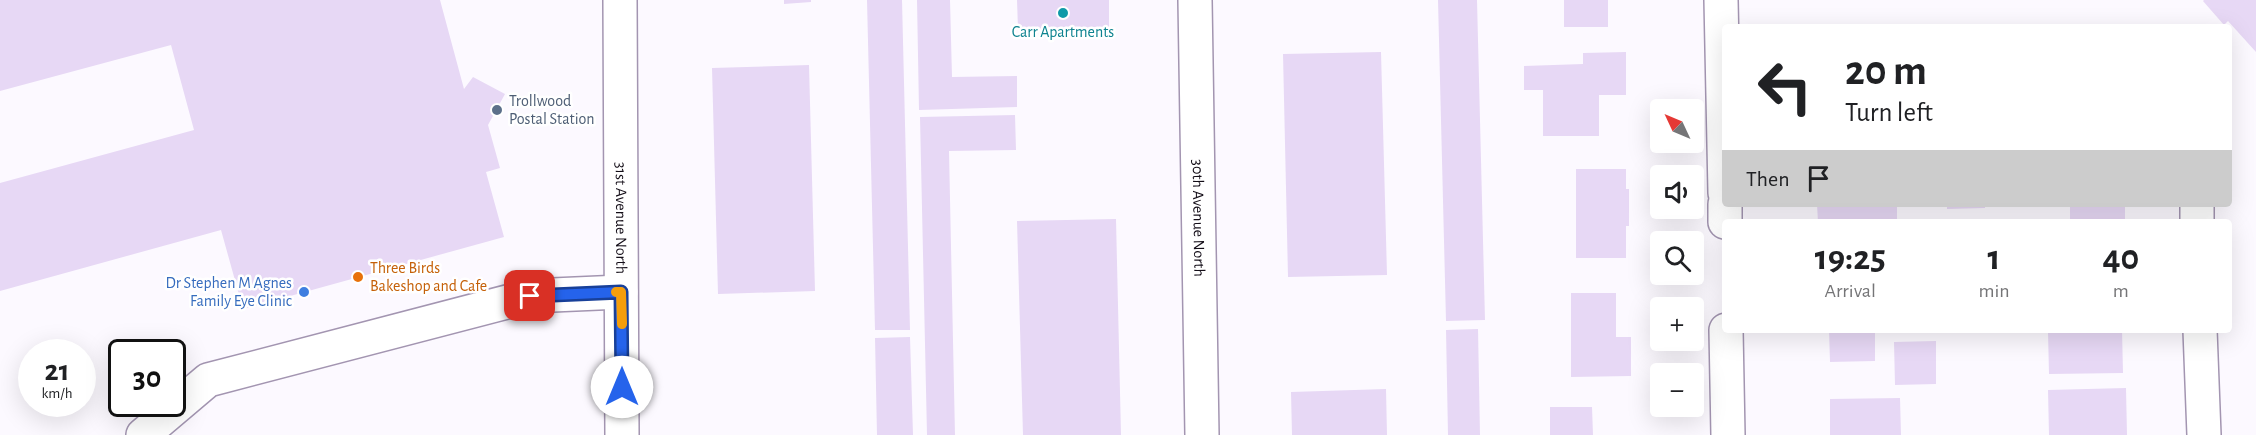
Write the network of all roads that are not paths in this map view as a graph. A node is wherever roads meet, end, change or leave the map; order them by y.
1 (620, 0) edge
2 (1195, 0) edge
3 (1721, 0) edge
4 (1722, 24) edge
5 (621, 292) junction
6 (1726, 333) edge
7 (2200, 333) edge
8 (143, 435) edge
9 (622, 435) edge
10 (1202, 435) edge
11 (1728, 435) edge
12 (2204, 435) edge

1 - 5 street, 31st Avenue North
2 - 10 street, 30th Avenue North
3 - 4 street
5 - 8 street
5 - 9 street, 31st Avenue North
6 - 11 street
7 - 12 street

